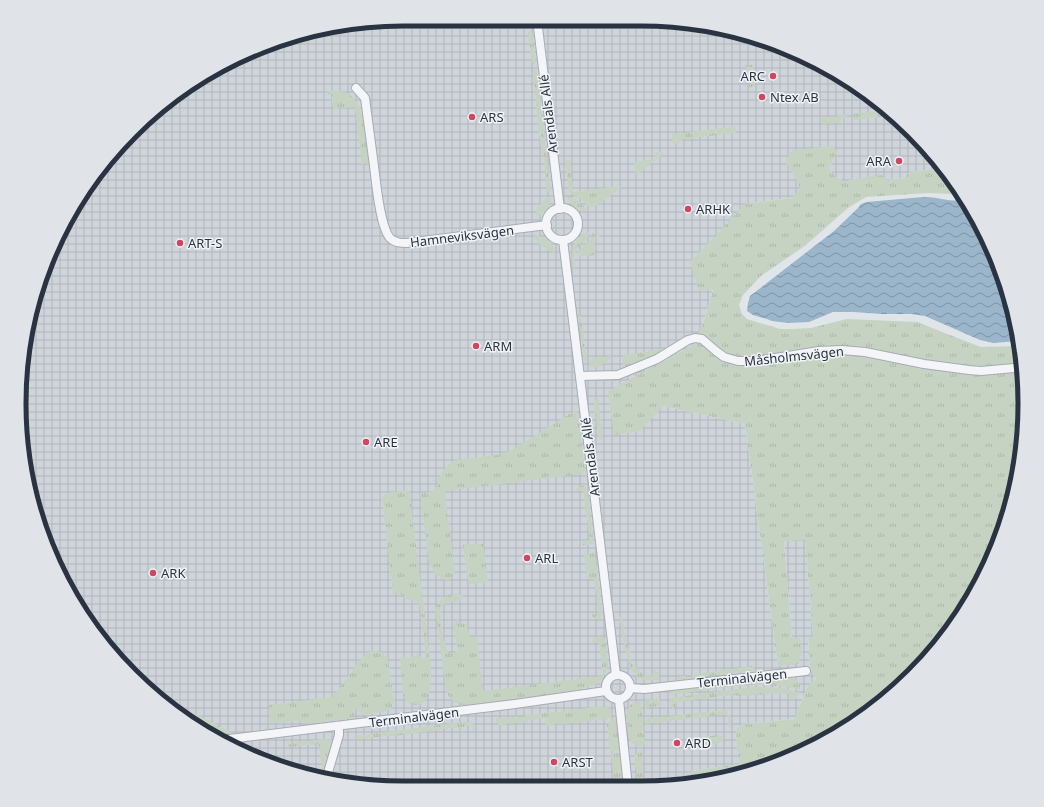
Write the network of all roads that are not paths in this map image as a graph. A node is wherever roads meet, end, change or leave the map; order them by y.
1 (538, 26) edge
2 (356, 88) dead end
3 (560, 208) junction
4 (546, 225) junction
5 (563, 240) junction
6 (1016, 369) edge
7 (580, 376) junction
8 (806, 670) dead end
9 (616, 675) junction
10 (630, 688) junction
11 (606, 691) junction
12 (619, 700) junction
13 (339, 726) junction
14 (231, 739) edge
15 (328, 773) edge
16 (627, 781) edge

1 - 3 street, Arendals Allé
2 - 4 street, Hamneviksvägen
3 - 4 street
3 - 5 street
4 - 5 street
5 - 7 street, Arendals Allé
6 - 7 street, Måsholmsvägen
7 - 9 street, Arendals Allé
8 - 10 street, Terminalvägen
9 - 10 street
9 - 11 street
10 - 12 street
11 - 12 street
11 - 13 street, Terminalvägen
12 - 16 street
13 - 14 street, Terminalvägen
13 - 15 street

